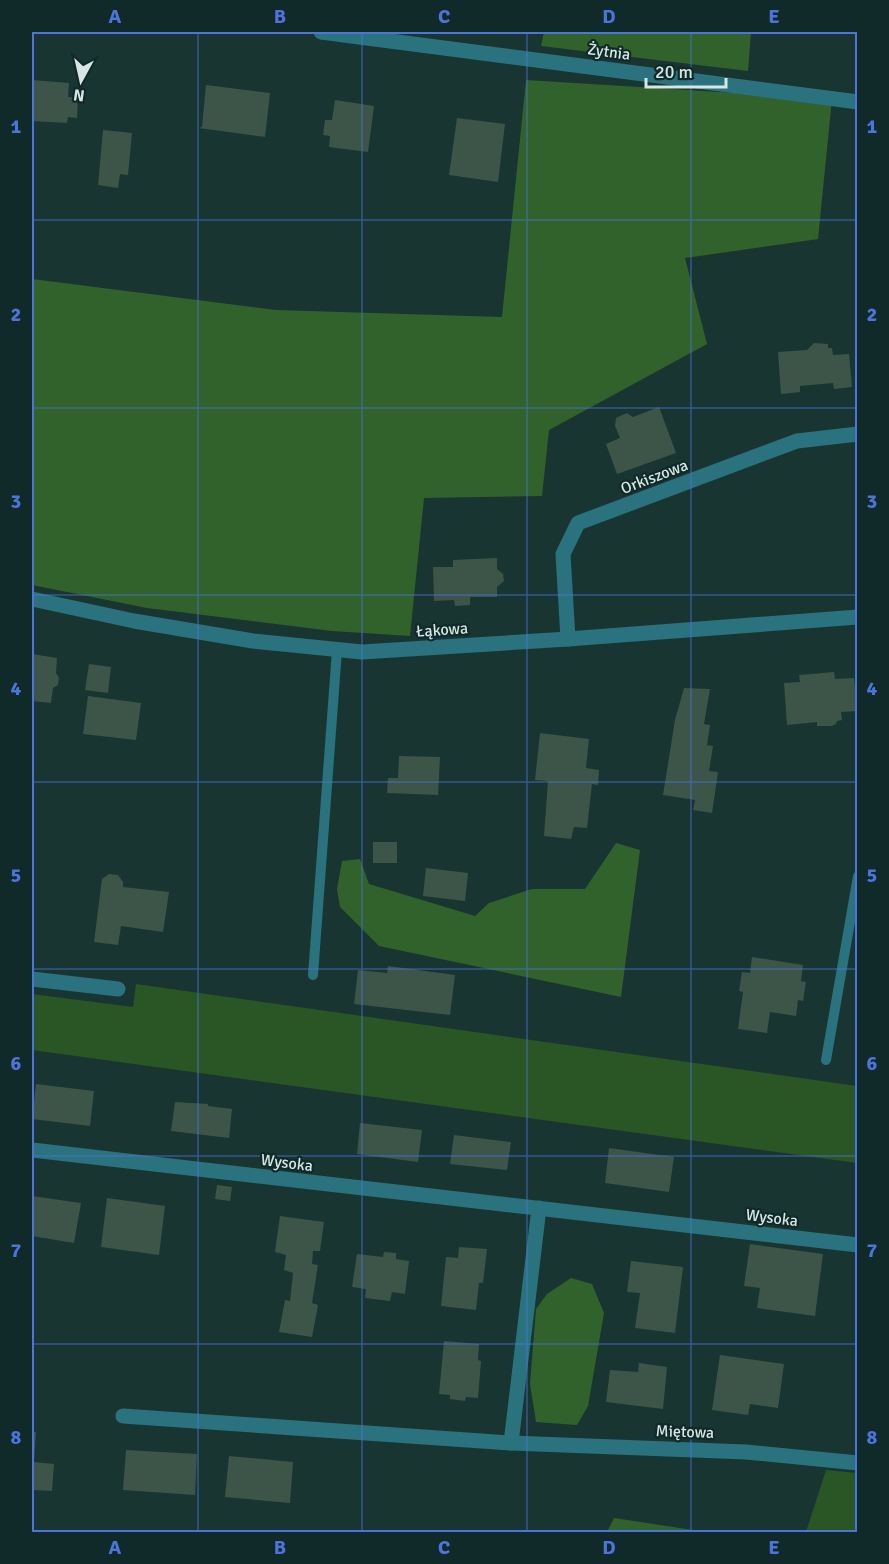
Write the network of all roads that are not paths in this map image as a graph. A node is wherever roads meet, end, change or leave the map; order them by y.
1 (321, 32) edge
2 (374, 34) edge
3 (858, 102) edge
4 (858, 434) edge
5 (32, 599) edge
6 (858, 617) edge
7 (568, 639) junction
8 (337, 650) junction
9 (858, 876) edge
10 (313, 975) dead end
11 (32, 979) edge
12 (118, 989) dead end
13 (826, 1060) dead end
14 (32, 1150) edge
15 (538, 1208) junction
16 (858, 1245) edge
17 (123, 1416) dead end
18 (511, 1443) junction
19 (858, 1463) edge

1 - 2 street, Żytnia
2 - 3 street, Żytnia
4 - 7 street, Orkiszowa
5 - 8 street, Łąkowa
6 - 7 street, Łąkowa
7 - 8 street, Łąkowa
8 - 10 lane
9 - 13 lane
11 - 12 street
14 - 15 street, Wysoka
15 - 16 street, Wysoka
15 - 18 street
17 - 18 street, Miętowa
18 - 19 street, Miętowa

